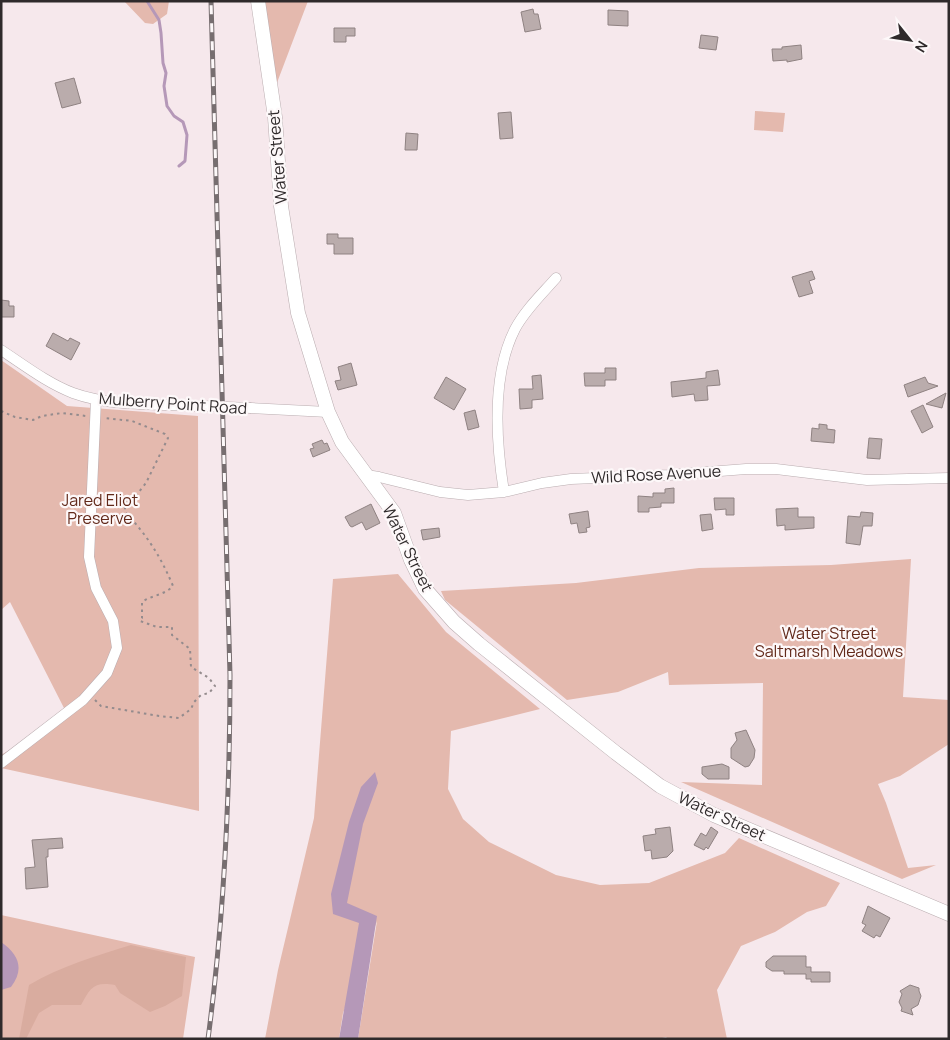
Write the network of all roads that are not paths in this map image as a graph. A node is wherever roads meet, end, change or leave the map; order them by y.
1 (258, 1) edge
2 (556, 278) dead end
3 (1, 350) edge
4 (96, 400) junction
5 (328, 412) junction
6 (366, 475) junction
7 (949, 478) edge
8 (504, 492) junction
9 (1, 763) edge
10 (949, 914) edge

1 - 5 main road, Water Street
2 - 8 street
3 - 4 street, Mulberry Point Road
4 - 5 street, Mulberry Point Road, bridge
4 - 9 street
5 - 6 main road, Water Street
6 - 8 street, Wild Rose Avenue
6 - 10 main road, Water Street
7 - 8 street, Wild Rose Avenue

